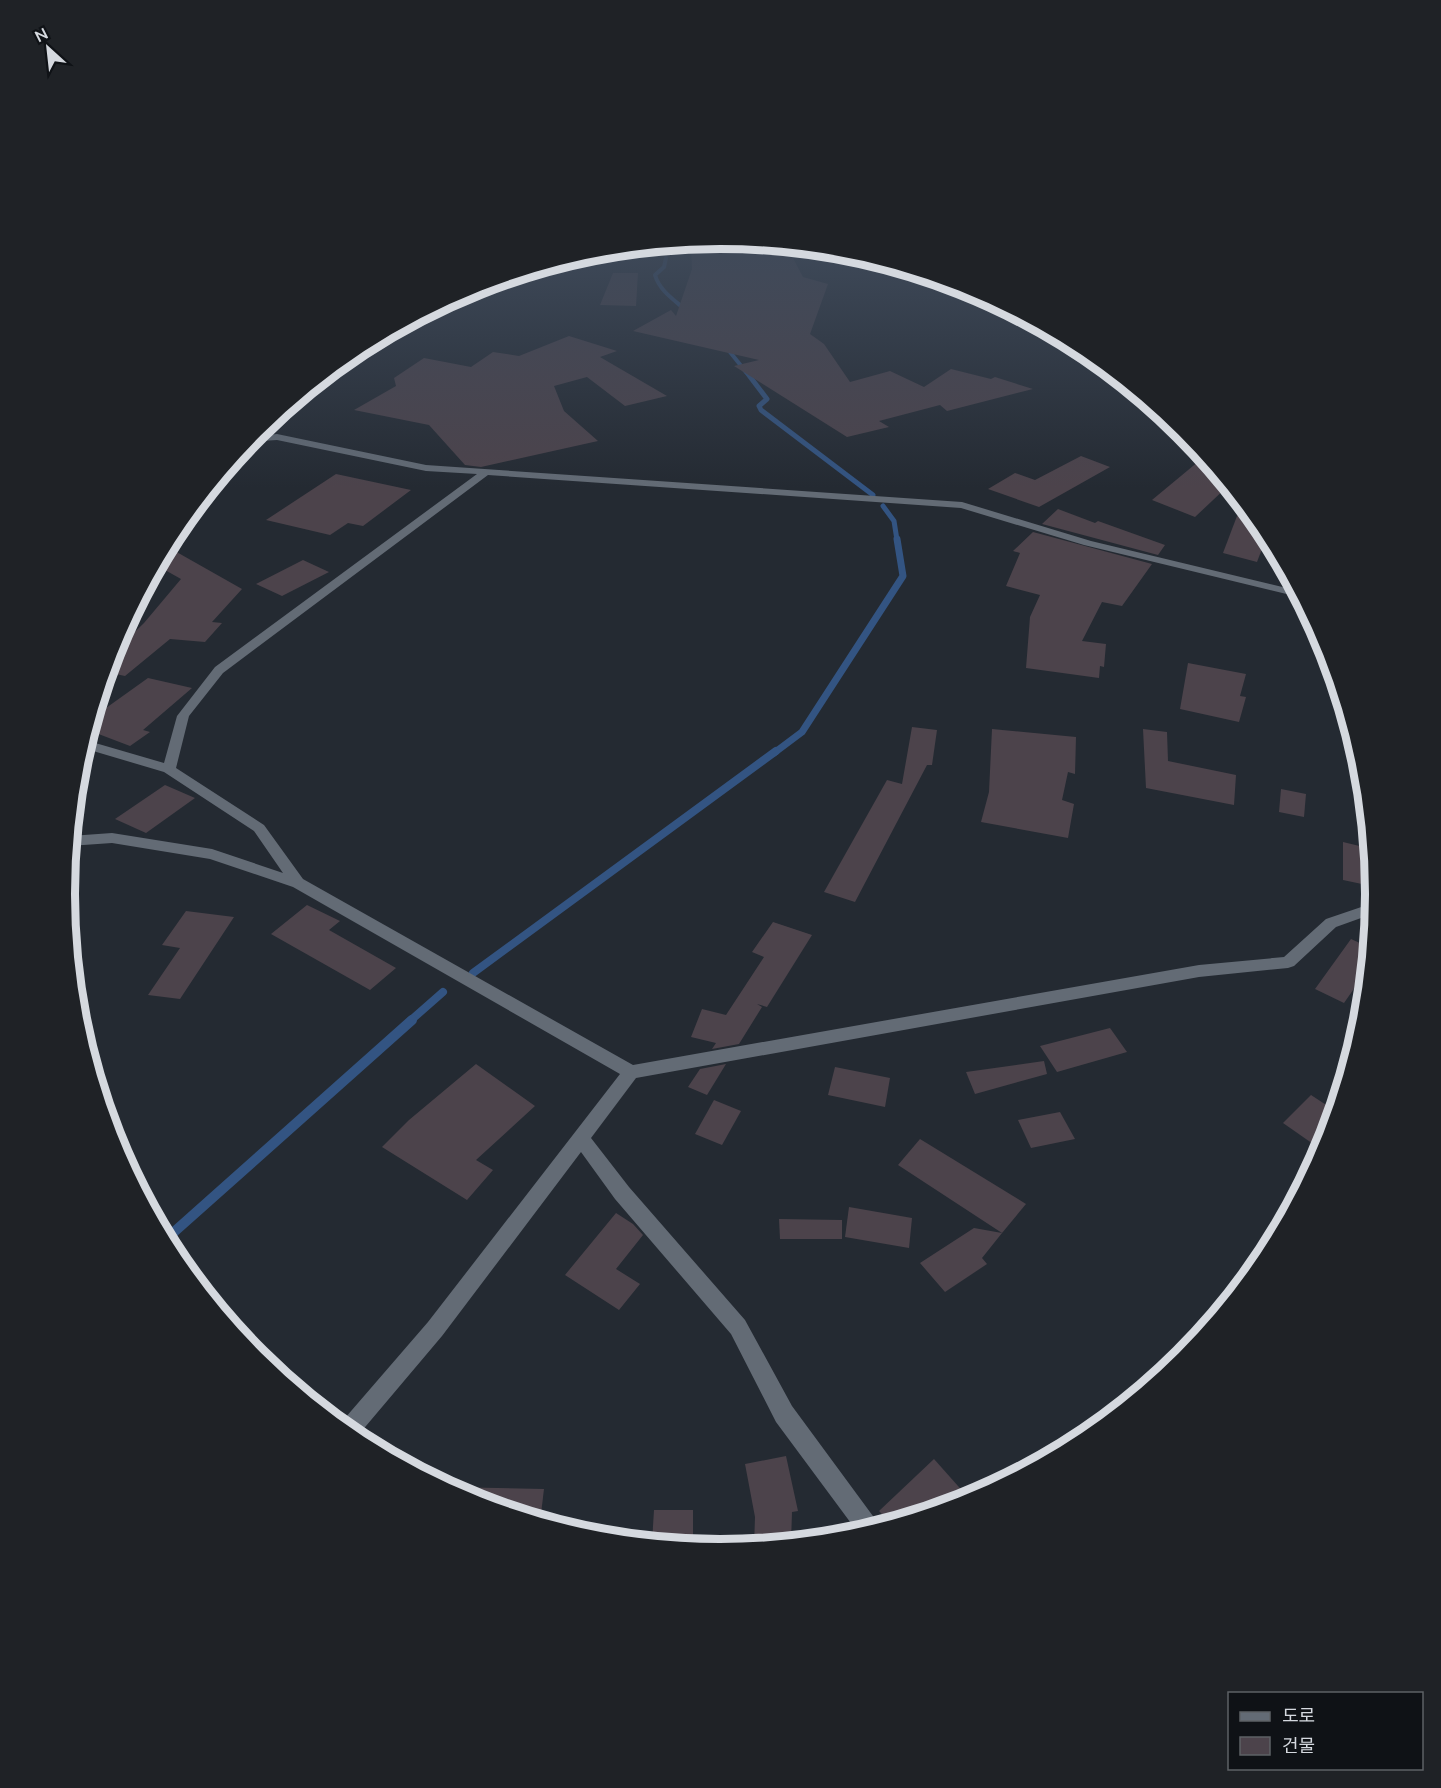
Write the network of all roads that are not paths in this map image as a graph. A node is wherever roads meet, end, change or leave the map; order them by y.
1 (264, 438) edge
2 (488, 471) junction
3 (1291, 592) edge
4 (92, 746) edge
5 (169, 769) junction
6 (77, 840) edge
7 (298, 883) junction
8 (1366, 910) edge
9 (631, 1072) junction
10 (581, 1138) junction
11 (353, 1425) edge
12 (865, 1523) edge

1 - 2 street
2 - 3 street
2 - 5 street
4 - 5 street
5 - 7 street
6 - 7 street
7 - 9 street
8 - 9 street
9 - 10 street
10 - 11 street
10 - 12 street

